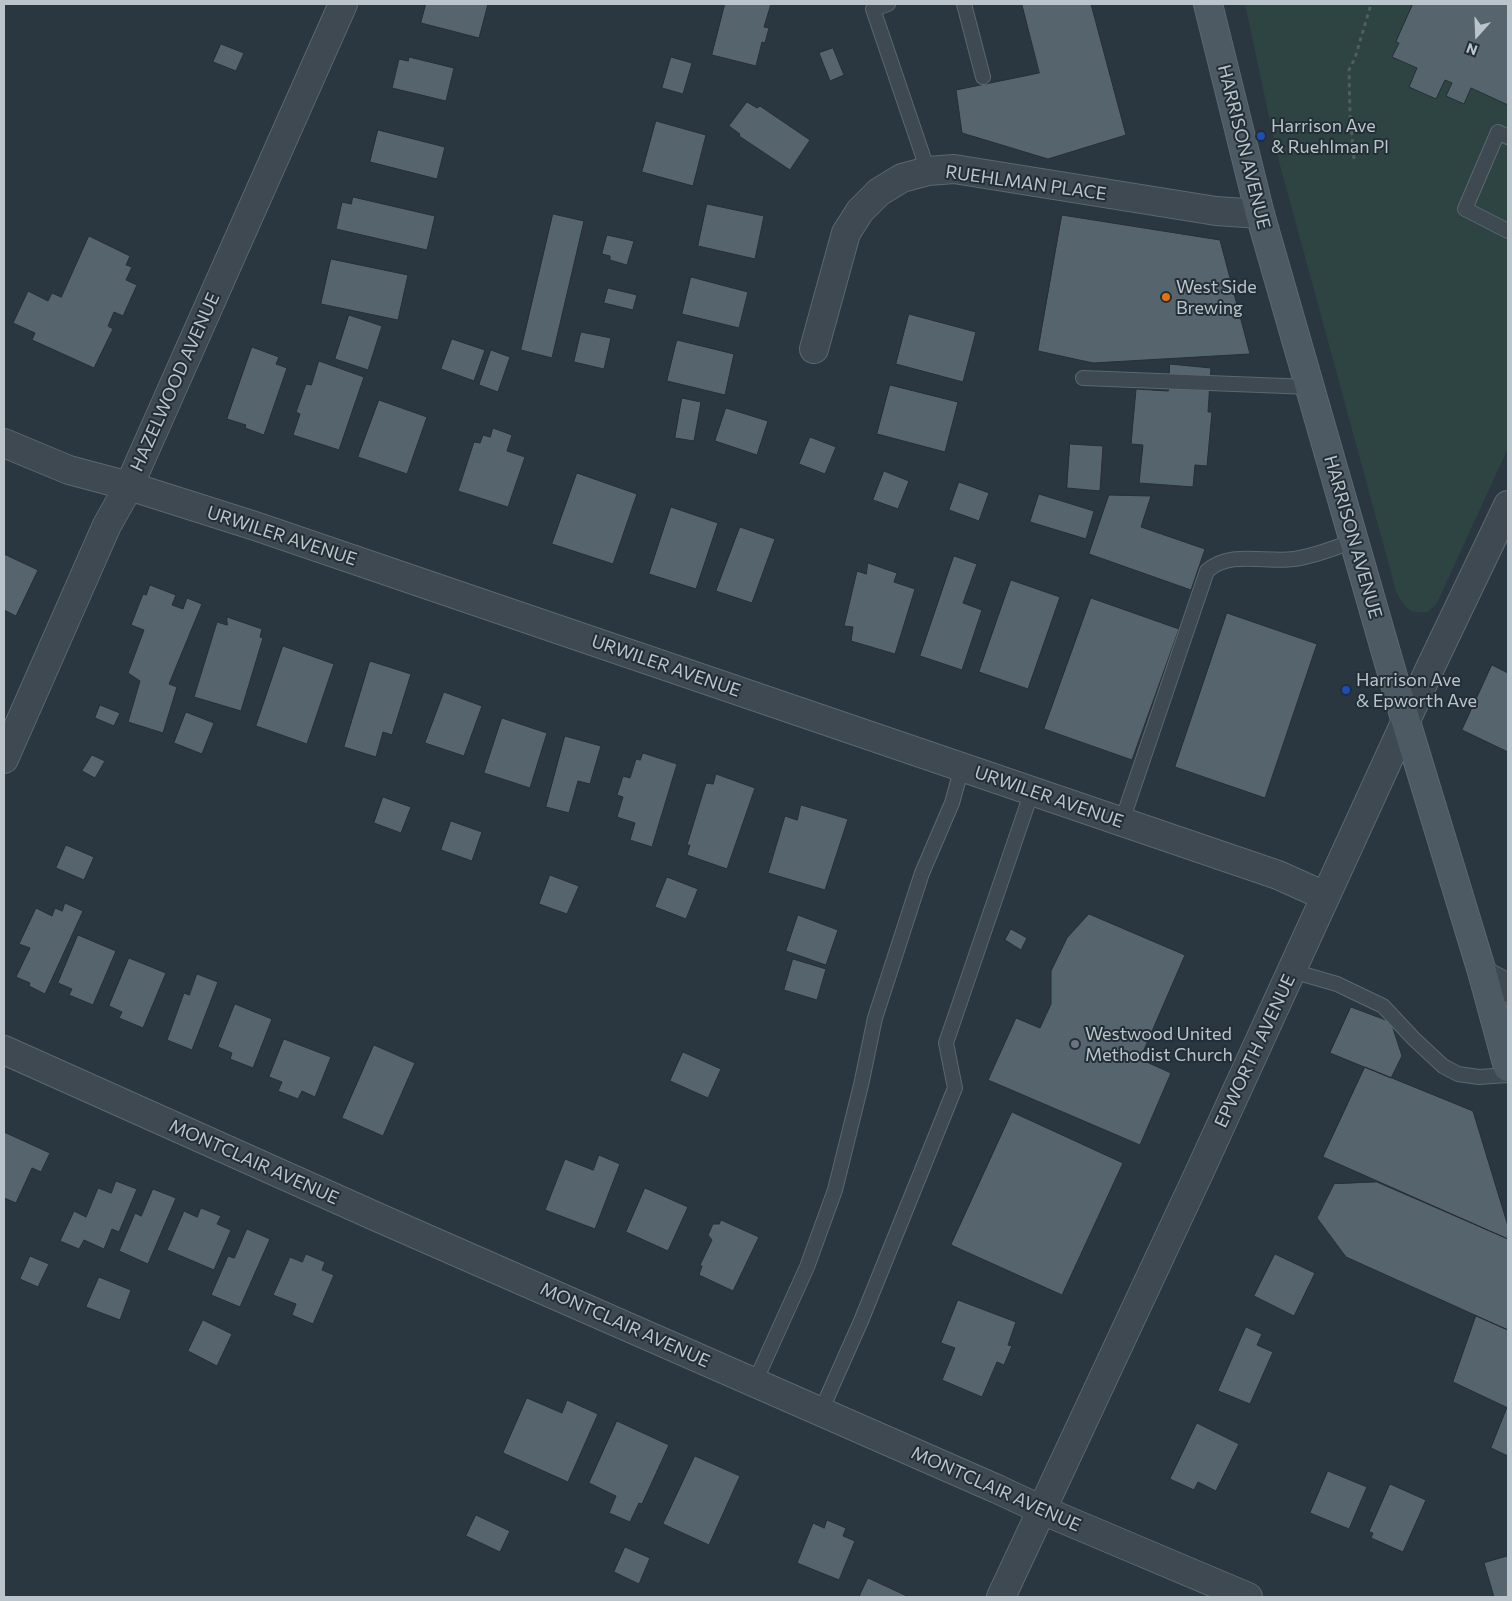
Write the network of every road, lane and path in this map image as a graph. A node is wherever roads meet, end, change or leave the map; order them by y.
1 (342, 4) edge
2 (888, 4) edge
3 (964, 4) edge
4 (1208, 4) edge
5 (1371, 4) edge
6 (983, 77) dead end
7 (1508, 136) edge
8 (1354, 159) dead end
9 (928, 171) junction
10 (1260, 214) junction
11 (1508, 231) edge
12 (814, 349) dead end
13 (1083, 378) dead end
14 (1310, 387) junction
15 (4, 443) edge
16 (129, 486) junction
17 (1508, 505) edge
18 (1354, 541) junction
19 (1406, 722) junction
20 (4, 759) edge
21 (962, 767) junction
22 (1032, 791) junction
23 (1122, 821) junction
24 (1325, 896) junction
25 (1292, 970) junction
26 (1483, 975) junction
27 (1508, 988) edge
28 (4, 1050) edge
29 (1508, 1067) edge
30 (1508, 1076) edge
31 (755, 1382) junction
32 (821, 1411) junction
33 (1042, 1510) junction
34 (1002, 1597) edge
35 (1248, 1597) edge

1 - 16 street, HAZELWOOD AVENUE
2 - 9 lane
3 - 6 lane
4 - 10 main road, HARRISON AVENUE
5 - 8 path
7 - 11 lane
9 - 10 street, RUEHLMAN PLACE
9 - 12 street, RUEHLMAN PLACE
10 - 14 main road, HARRISON AVENUE
13 - 14 lane
14 - 18 main road, HARRISON AVENUE
15 - 16 street, URWILER AVENUE
16 - 20 street, HAZELWOOD AVENUE
16 - 21 street, URWILER AVENUE
17 - 19 street, EPWORTH AVENUE
18 - 19 main road, HARRISON AVENUE
18 - 23 lane
19 - 24 street, EPWORTH AVENUE
19 - 26 main road, HARRISON AVENUE
21 - 22 street, URWILER AVENUE
21 - 31 lane
22 - 23 street, URWILER AVENUE
22 - 32 lane
23 - 24 street, URWILER AVENUE
24 - 25 street, EPWORTH AVENUE
25 - 30 lane
25 - 33 street, EPWORTH AVENUE
26 - 27 street
26 - 29 main road, HARRISON AVENUE
28 - 31 street, MONTCLAIR AVENUE
31 - 32 street, MONTCLAIR AVENUE
32 - 33 street, MONTCLAIR AVENUE
33 - 34 street, EPWORTH AVENUE
33 - 35 street, MONTCLAIR AVENUE

